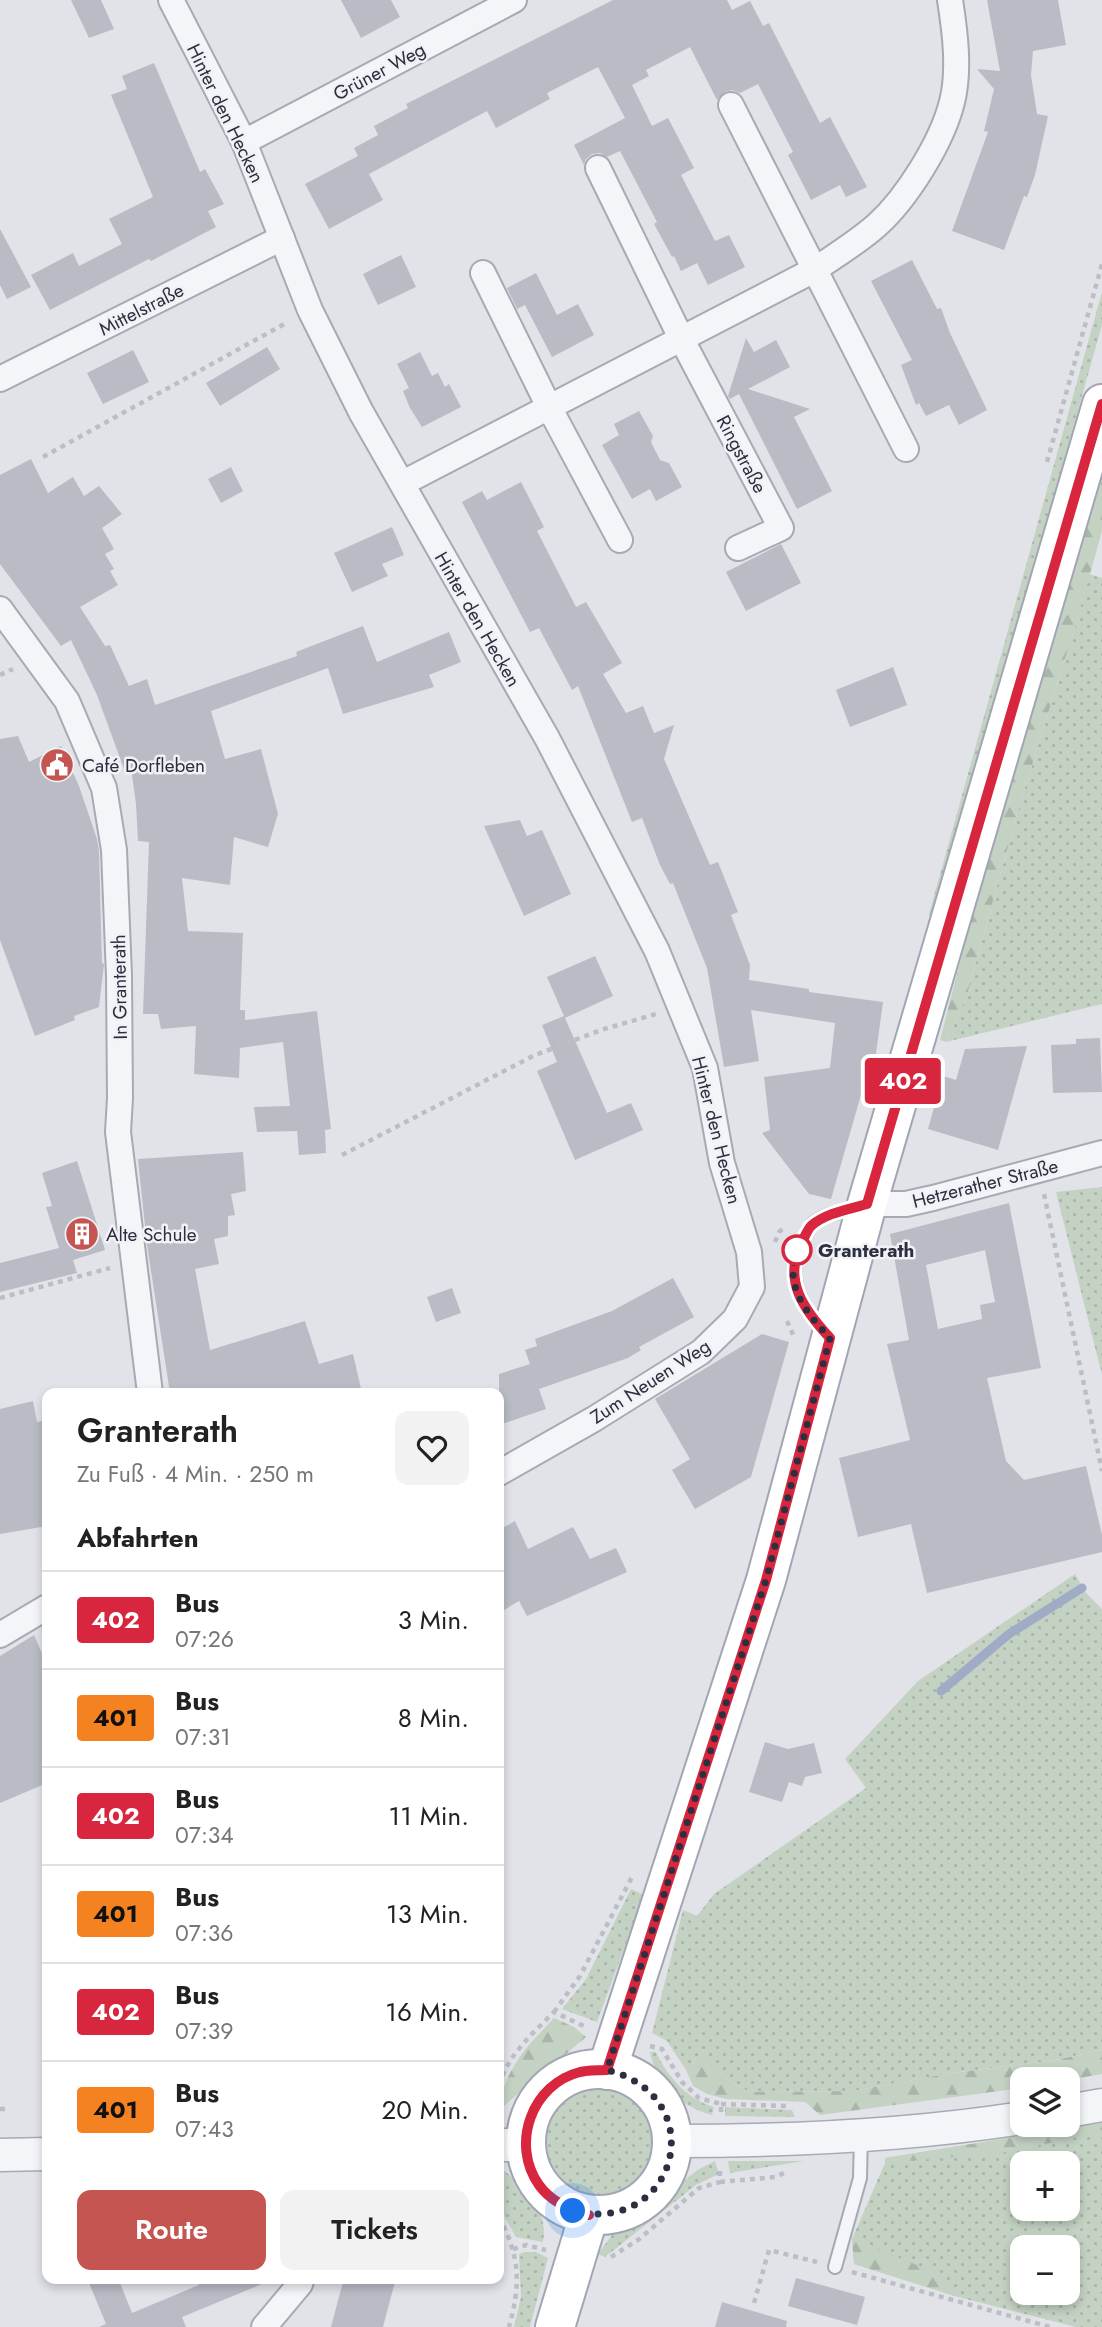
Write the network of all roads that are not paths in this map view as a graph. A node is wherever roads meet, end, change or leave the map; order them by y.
1 (170, 0) edge
2 (514, 0) edge
3 (950, 0) edge
4 (731, 105) dead end
5 (244, 142) junction
6 (598, 168) dead end
7 (282, 238) junction
8 (816, 270) junction
9 (482, 273) dead end
10 (681, 338) junction
11 (0, 379) edge
12 (1102, 404) edge
13 (549, 407) junction
14 (906, 449) dead end
15 (403, 483) junction
16 (620, 540) dead end
17 (738, 548) dead end
18 (0, 609) edge
19 (1102, 1153) edge
20 (867, 1204) junction
21 (760, 1251) joint
22 (815, 1343) junction
23 (149, 1388) edge
24 (504, 1470) edge
25 (42, 1610) edge
26 (0, 1635) edge
27 (612, 2054) junction
28 (1102, 2105) edge
29 (1080, 2108) edge
30 (1010, 2120) edge
31 (861, 2134) junction
32 (672, 2141) junction
33 (512, 2145) edge
34 (42, 2154) edge
35 (0, 2155) edge
36 (589, 2215) junction
37 (835, 2267) road end
38 (300, 2284) edge
39 (264, 2327) edge
40 (555, 2327) edge

1 - 5 street, Hinter den Hecken
2 - 5 street, Grüner Weg
3 - 8 street
4 - 8 street
5 - 7 street, Hinter den Hecken
6 - 10 street, Ringstraße
7 - 11 street, Mittelstraße
7 - 15 street, Hinter den Hecken
8 - 10 street
8 - 14 street
9 - 13 street
10 - 13 street
10 - 17 street, Ringstraße
12 - 20 main road
13 - 15 street
13 - 16 street
15 - 21 street, Hinter den Hecken
18 - 23 street, In Granterath
19 - 20 street, Hetzerather Straße
20 - 22 main road
20 - 22 lane
21 - 24 street, Zum Neuen Weg
22 - 27 main road
25 - 26 street
27 - 32 main road
27 - 33 main road
28 - 29 street
30 - 31 street
31 - 32 street
31 - 37 lane
32 - 36 main road
33 - 36 main road
34 - 35 street
36 - 40 main road
38 - 39 street

